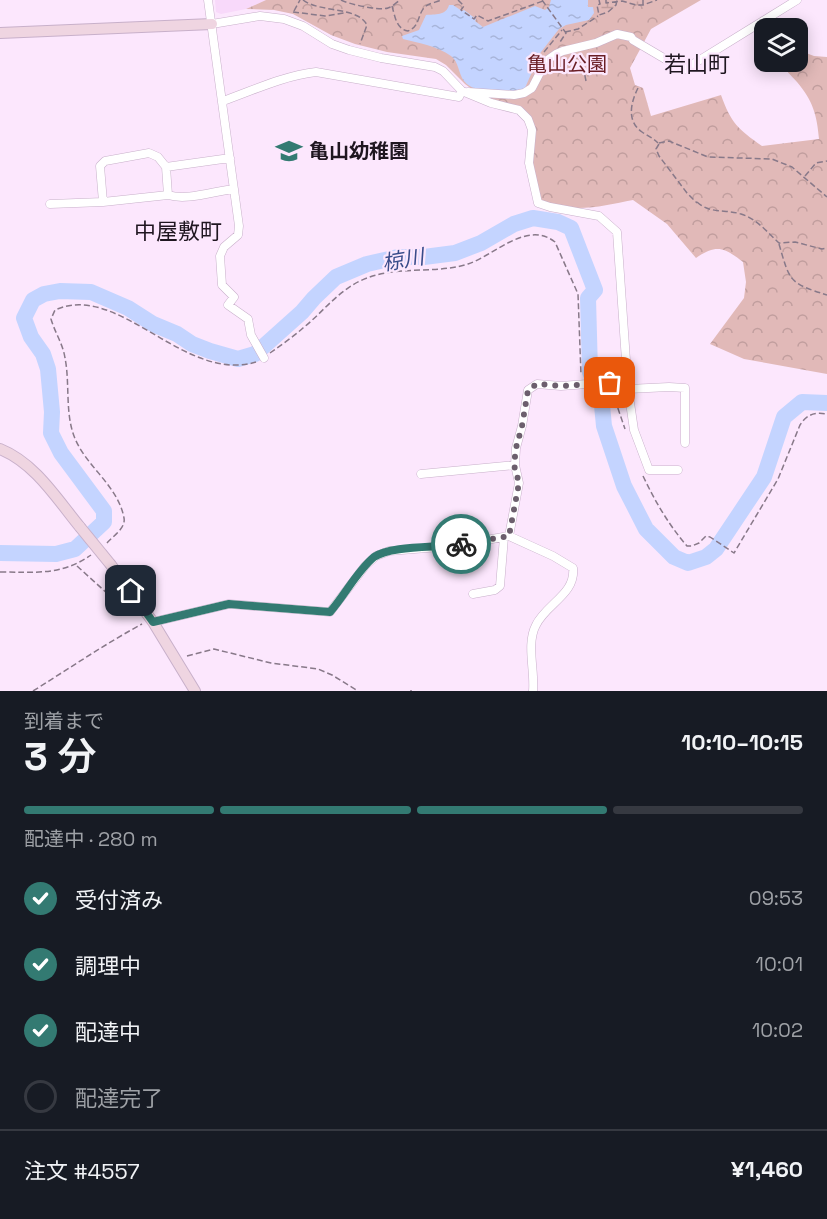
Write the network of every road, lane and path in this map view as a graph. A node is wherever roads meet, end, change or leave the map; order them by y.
1 (208, 0) edge
2 (301, 0) edge
3 (341, 0) edge
4 (400, 0) edge
5 (441, 0) edge
6 (458, 0) edge
7 (599, 0) edge
8 (606, 0) edge
9 (643, 0) edge
10 (657, 0) edge
11 (797, 0) edge
12 (610, 1) edge
13 (617, 1) edge
14 (622, 1) edge
15 (627, 1) edge
16 (543, 2) edge
17 (643, 5) junction
18 (392, 6) junction
19 (294, 12) junction
20 (345, 12) junction
21 (286, 14) dead end
22 (599, 15) junction
23 (212, 24) junction
24 (564, 32) junction
25 (0, 33) edge
26 (592, 45) junction
27 (359, 48) dead end
28 (556, 54) junction
29 (586, 81) dead end
30 (638, 88) dead end
31 (464, 91) junction
32 (223, 101) junction
33 (659, 143) junction
34 (230, 158) junction
35 (827, 160) edge
36 (165, 166) junction
37 (804, 178) junction
38 (234, 189) junction
39 (168, 195) junction
40 (827, 197) edge
41 (103, 202) junction
42 (50, 204) dead end
43 (779, 243) junction
44 (827, 248) edge
45 (827, 295) edge
46 (263, 357) dead end
47 (627, 385) junction
48 (827, 414) edge
49 (685, 443) dead end
50 (0, 449) edge
51 (514, 465) junction
52 (678, 470) dead end
53 (421, 474) dead end
54 (506, 537) junction
55 (710, 537) dead end
56 (76, 564) dead end
57 (473, 594) dead end
58 (130, 607) dead end
59 (153, 622) junction
60 (177, 659) junction
61 (33, 691) edge
62 (195, 691) edge
63 (358, 691) edge
64 (533, 691) edge

1 - 23 street
2 - 19 path
2 - 20 path
3 - 18 path
4 - 18 path
5 - 18 path
6 - 16 path
7 - 22 path
8 - 12 path
9 - 17 path
10 - 17 path
11 - 26 street
12 - 13 path
13 - 14 path
13 - 22 path
14 - 15 path
15 - 17 path
16 - 24 path
19 - 20 path
19 - 21 path
20 - 27 path
22 - 24 path
23 - 25 main road
23 - 31 street
23 - 32 street
24 - 28 path
26 - 28 street
26 - 29 path
28 - 31 street
30 - 33 path
31 - 32 street
31 - 47 street
32 - 34 street
33 - 37 path
33 - 43 path
34 - 36 street
34 - 38 street
35 - 37 path
36 - 39 street
36 - 41 street
37 - 40 path
38 - 39 street
38 - 46 street
39 - 41 street
41 - 42 street
43 - 44 path
43 - 45 path
47 - 49 street
47 - 51 street
47 - 52 street
48 - 55 path
50 - 59 main road, bridge
51 - 53 street
51 - 54 street
54 - 57 street
54 - 59 street
54 - 64 street
56 - 58 path
59 - 60 main road
59 - 61 path
60 - 62 main road
60 - 63 path

